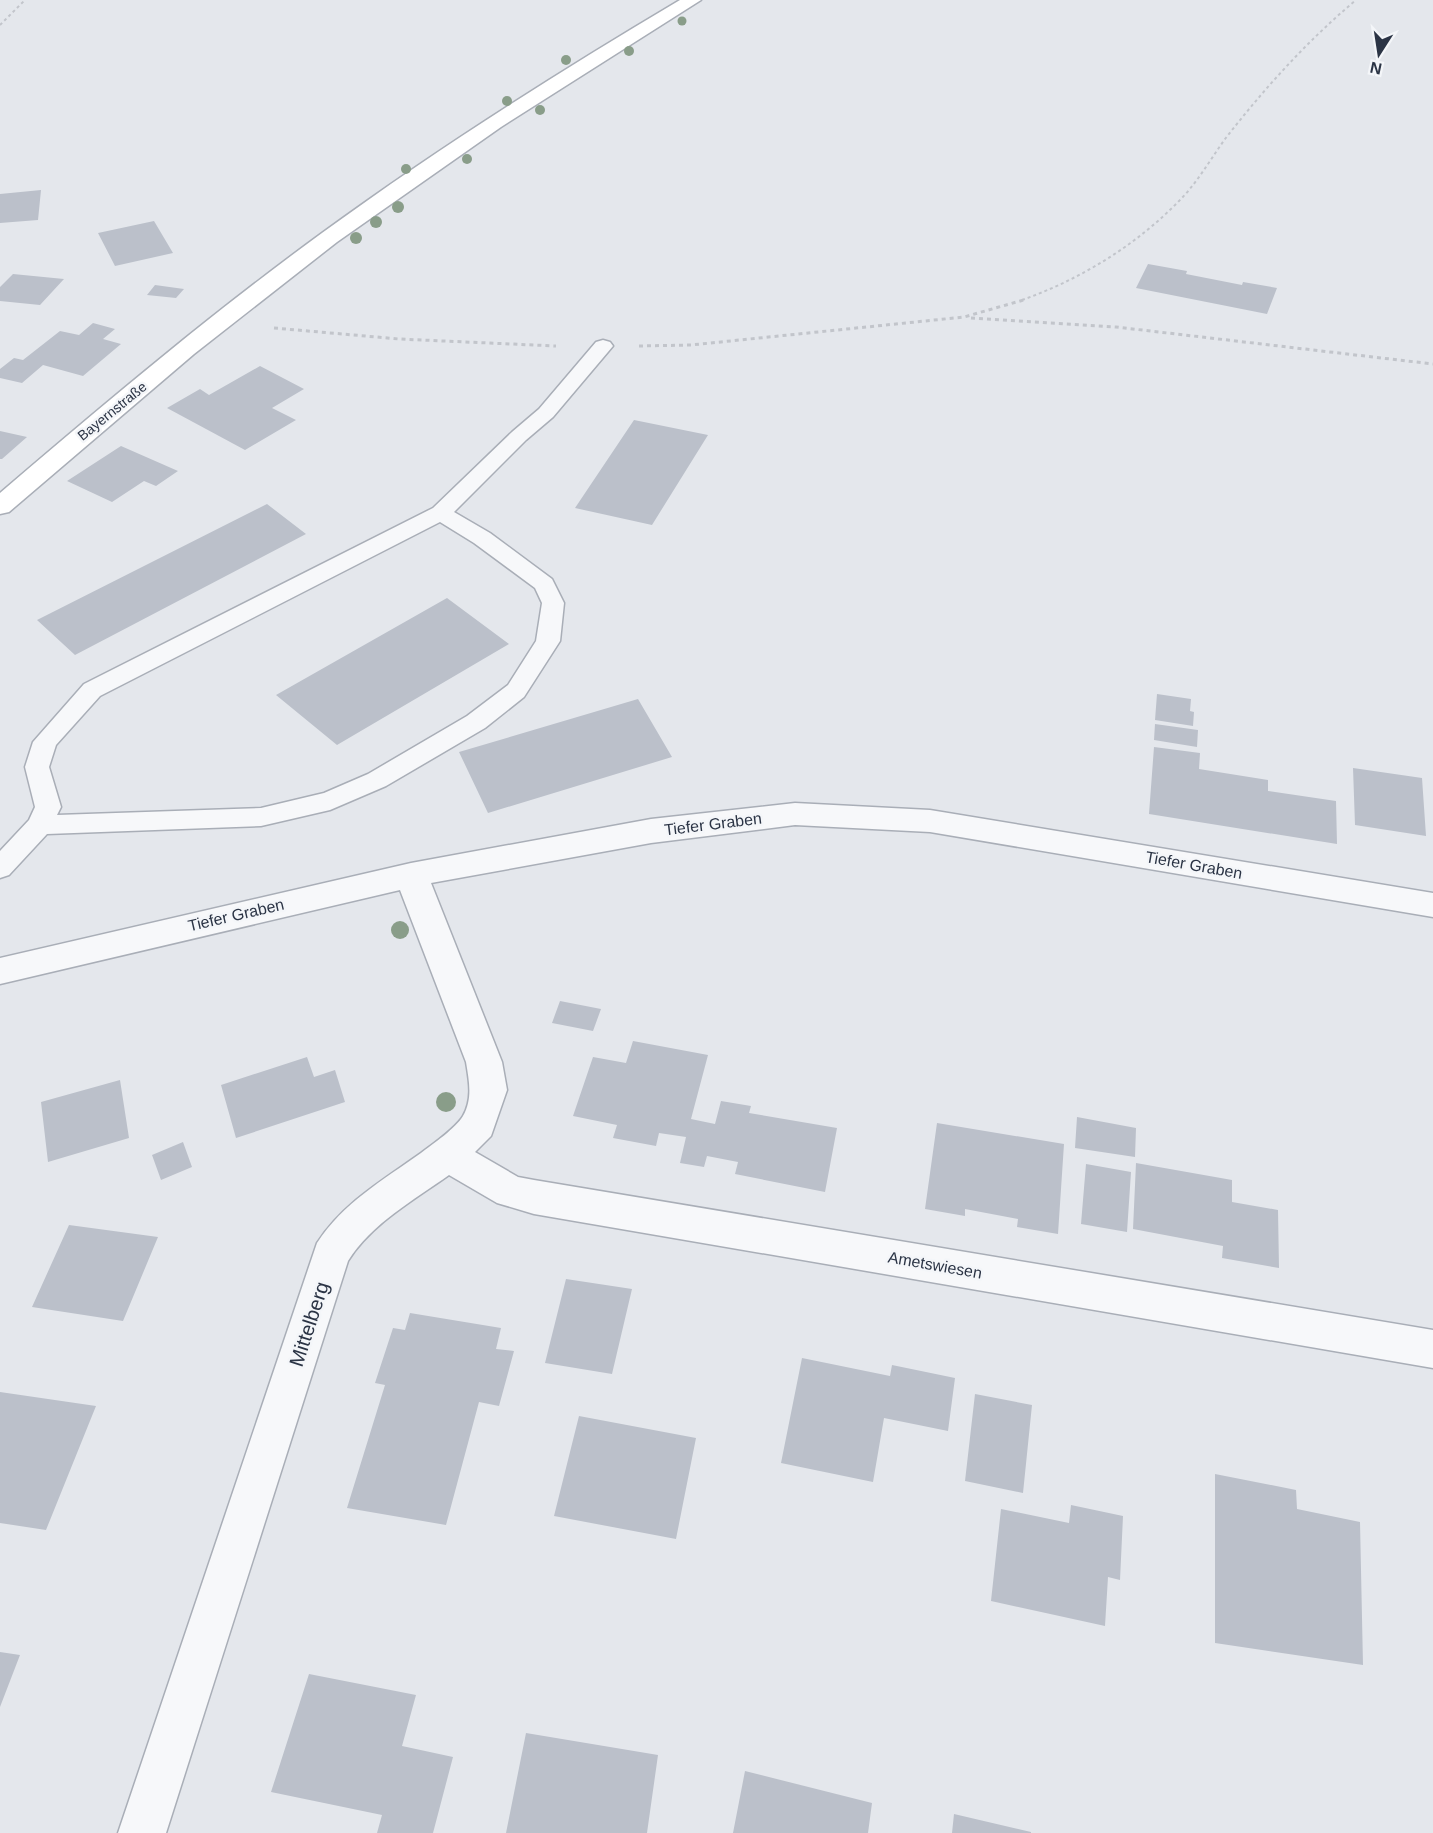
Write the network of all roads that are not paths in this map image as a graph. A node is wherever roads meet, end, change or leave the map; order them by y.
1 (692, 0) edge
2 (603, 346) road end
3 (0, 506) edge
4 (441, 513) junction
5 (40, 825) junction
6 (0, 868) edge
7 (411, 875) junction
8 (1433, 905) edge
9 (0, 972) edge
10 (447, 1155) junction
11 (1433, 1349) edge
12 (142, 1833) edge

1 - 3 street, Bayernstraße
2 - 4 lane
4 - 5 lane
4 - 5 lane
5 - 6 lane
7 - 8 street, Tiefer Graben
7 - 9 street, Tiefer Graben
7 - 10 street, Mittelberg
10 - 11 street, Ametswiesen
10 - 12 street, Mittelberg

